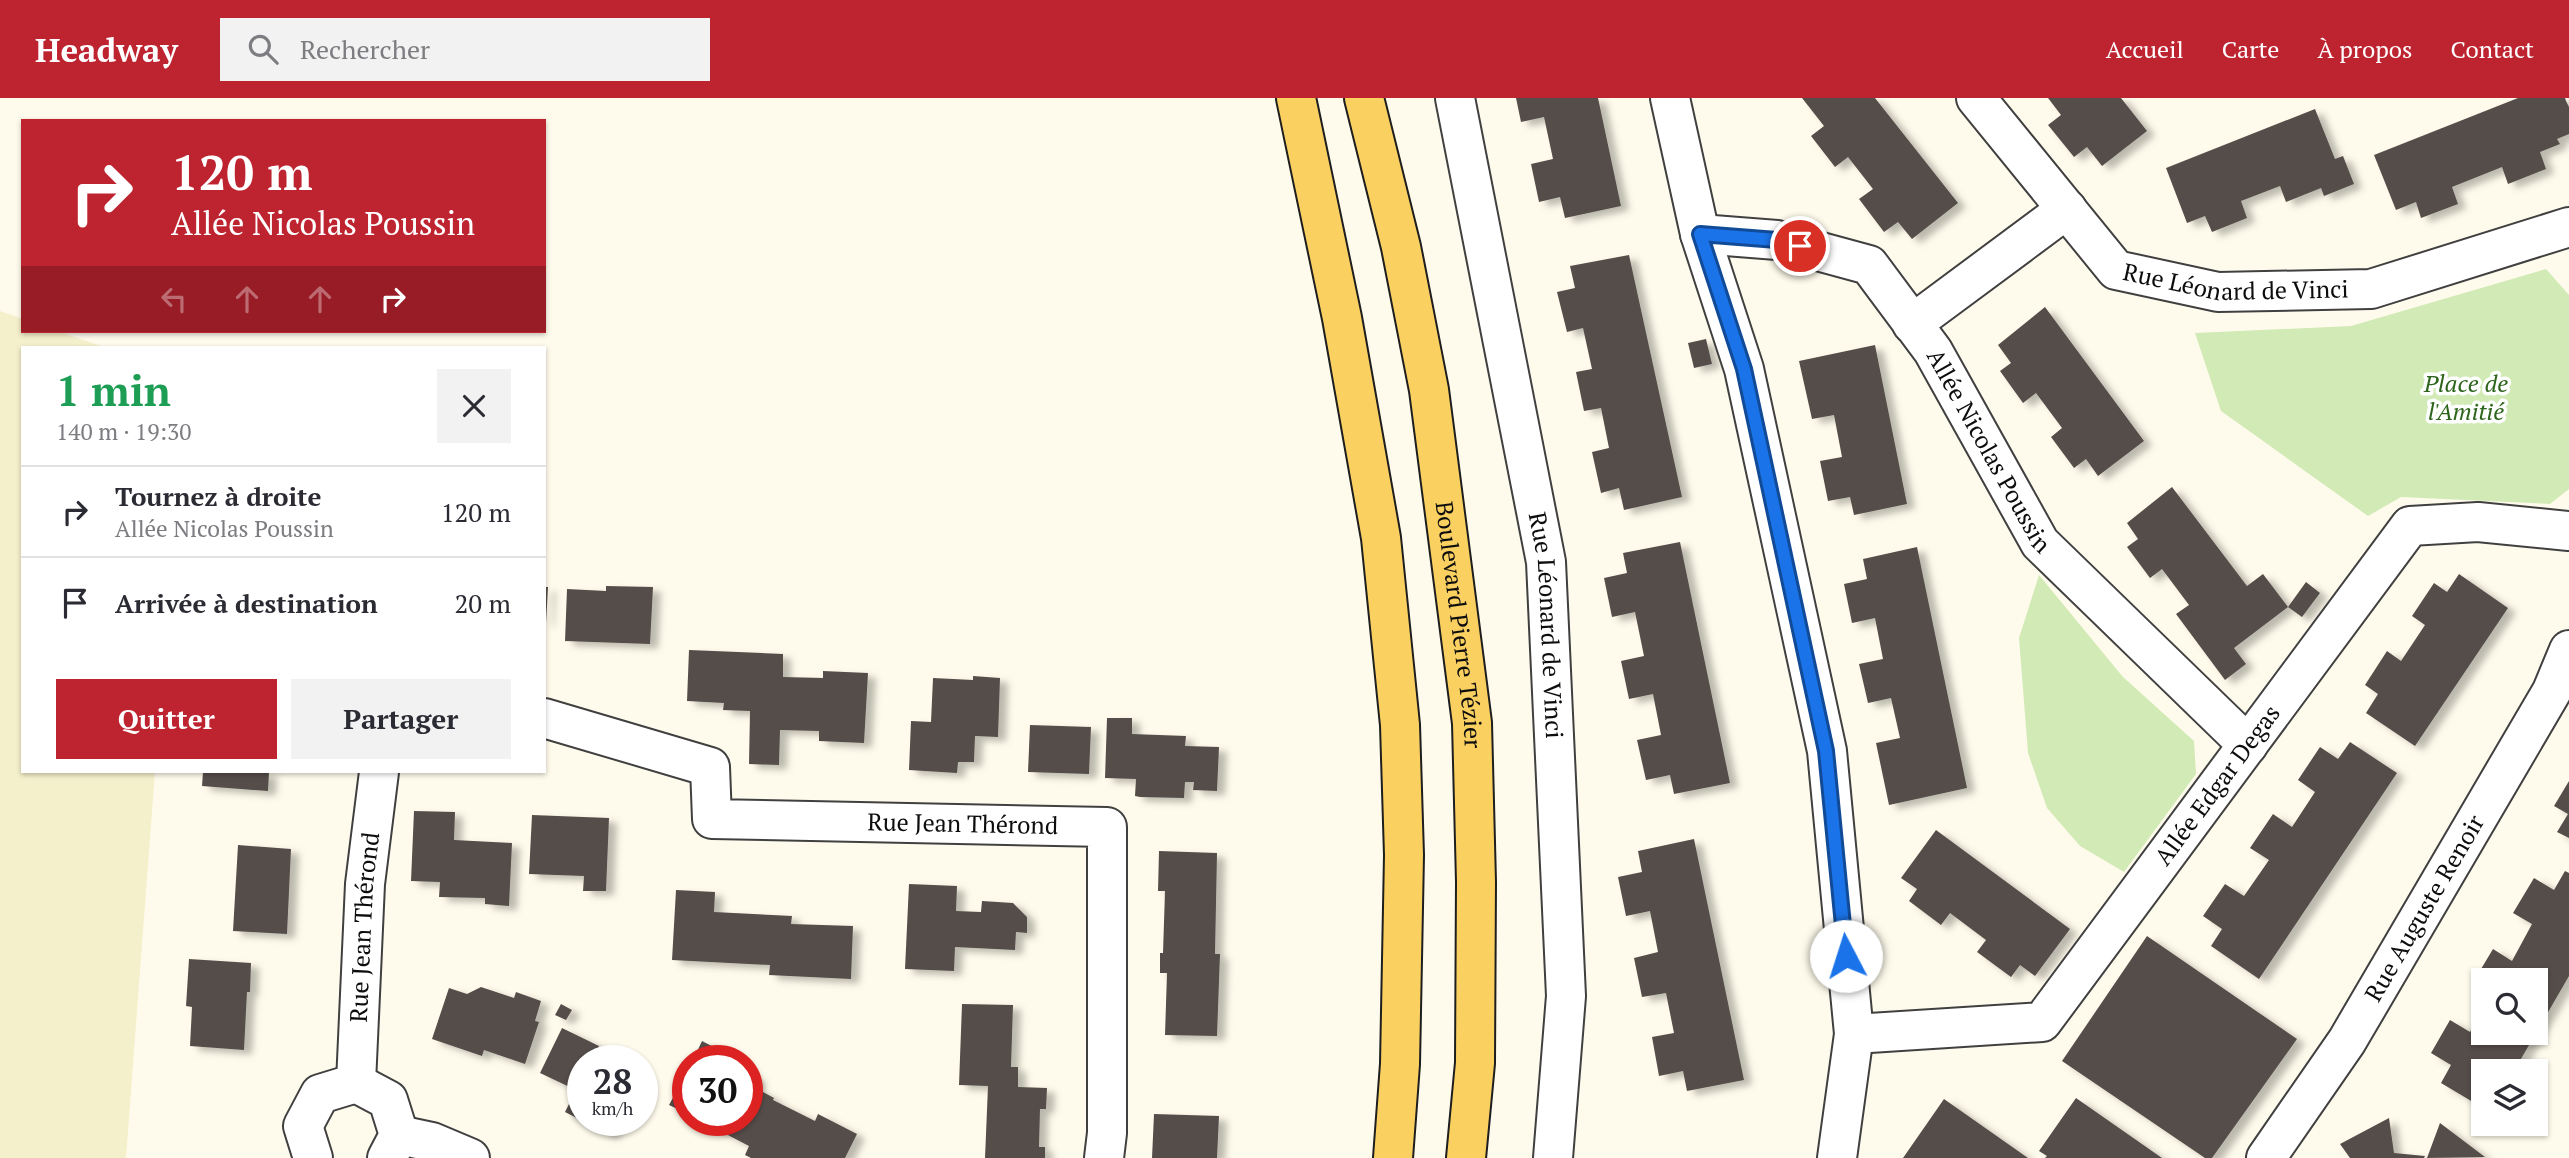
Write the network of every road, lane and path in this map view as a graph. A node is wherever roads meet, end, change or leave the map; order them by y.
1 (1296, 98) edge
2 (1351, 98) edge
3 (1364, 98) edge
4 (1455, 98) edge
5 (1670, 98) edge
6 (1976, 98) edge
7 (2067, 209) junction
8 (2569, 227) edge
9 (1700, 234) junction
10 (1401, 247) junction
11 (1912, 324) junction
12 (2569, 531) edge
13 (2569, 650) edge
14 (546, 719) edge
15 (2248, 745) junction
16 (379, 773) edge
17 (1854, 1034) junction
18 (355, 1083) junction
19 (393, 1147) edge
20 (313, 1158) edge
21 (470, 1158) edge
22 (1104, 1158) edge
23 (1392, 1158) edge
24 (1466, 1158) edge
25 (1553, 1158) edge
26 (1837, 1158) edge
27 (2266, 1158) edge

1 - 23 main road
2 - 10 street
3 - 10 main road, Boulevard Pierre Tézier
4 - 25 street, Rue Léonard de Vinci
5 - 9 street
6 - 7 street, Rue Léonard de Vinci
7 - 8 street, Rue Léonard de Vinci
7 - 11 street
9 - 11 street, Allée Nicolas Poussin
9 - 17 street
10 - 24 main road, Boulevard Pierre Tézier
11 - 15 street, Allée Nicolas Poussin
12 - 15 street, Allée Edgar Degas
13 - 27 street, Rue Auguste Renoir
14 - 22 street, Rue Jean Thérond
15 - 17 street, Allée Edgar Degas
16 - 18 street, Rue Jean Thérond
17 - 26 street
18 - 19 street
18 - 20 street
19 - 21 street

